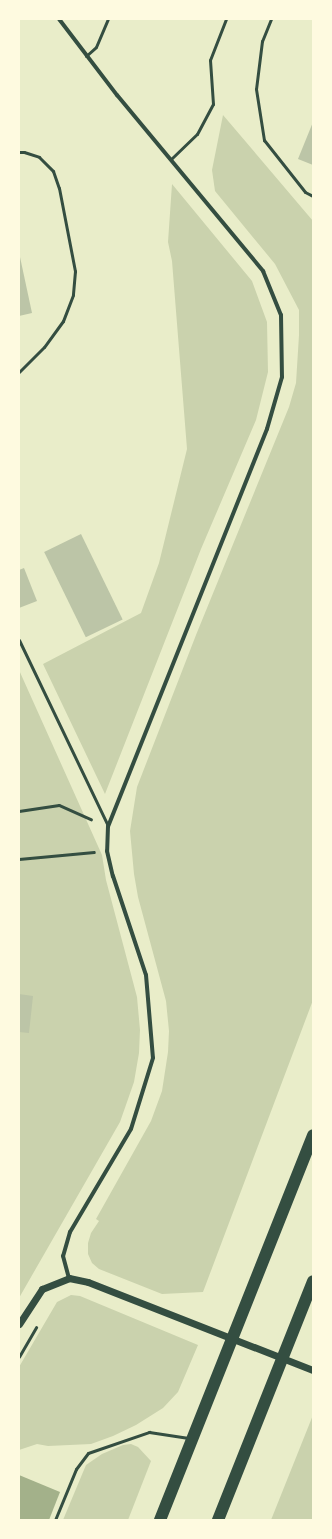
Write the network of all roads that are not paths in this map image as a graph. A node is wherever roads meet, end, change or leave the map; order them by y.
1 (58, 19) edge
2 (108, 19) edge
3 (226, 19) edge
4 (271, 19) edge
5 (86, 56) junction
6 (19, 152) edge
7 (171, 159) junction
8 (313, 196) edge
9 (19, 372) edge
10 (19, 640) edge
11 (108, 826) junction
12 (313, 1135) edge
13 (69, 1278) junction
14 (313, 1281) edge
15 (19, 1324) edge
16 (313, 1370) edge
17 (193, 1438) junction
18 (56, 1520) edge
19 (160, 1520) edge
20 (218, 1520) edge

1 - 5 street
2 - 5 lane
3 - 7 lane
4 - 8 lane
5 - 7 street
6 - 9 lane
7 - 11 street
10 - 11 lane
11 - 13 street
12 - 17 highway
13 - 15 street
13 - 16 street
14 - 20 highway
17 - 18 lane
17 - 19 highway

